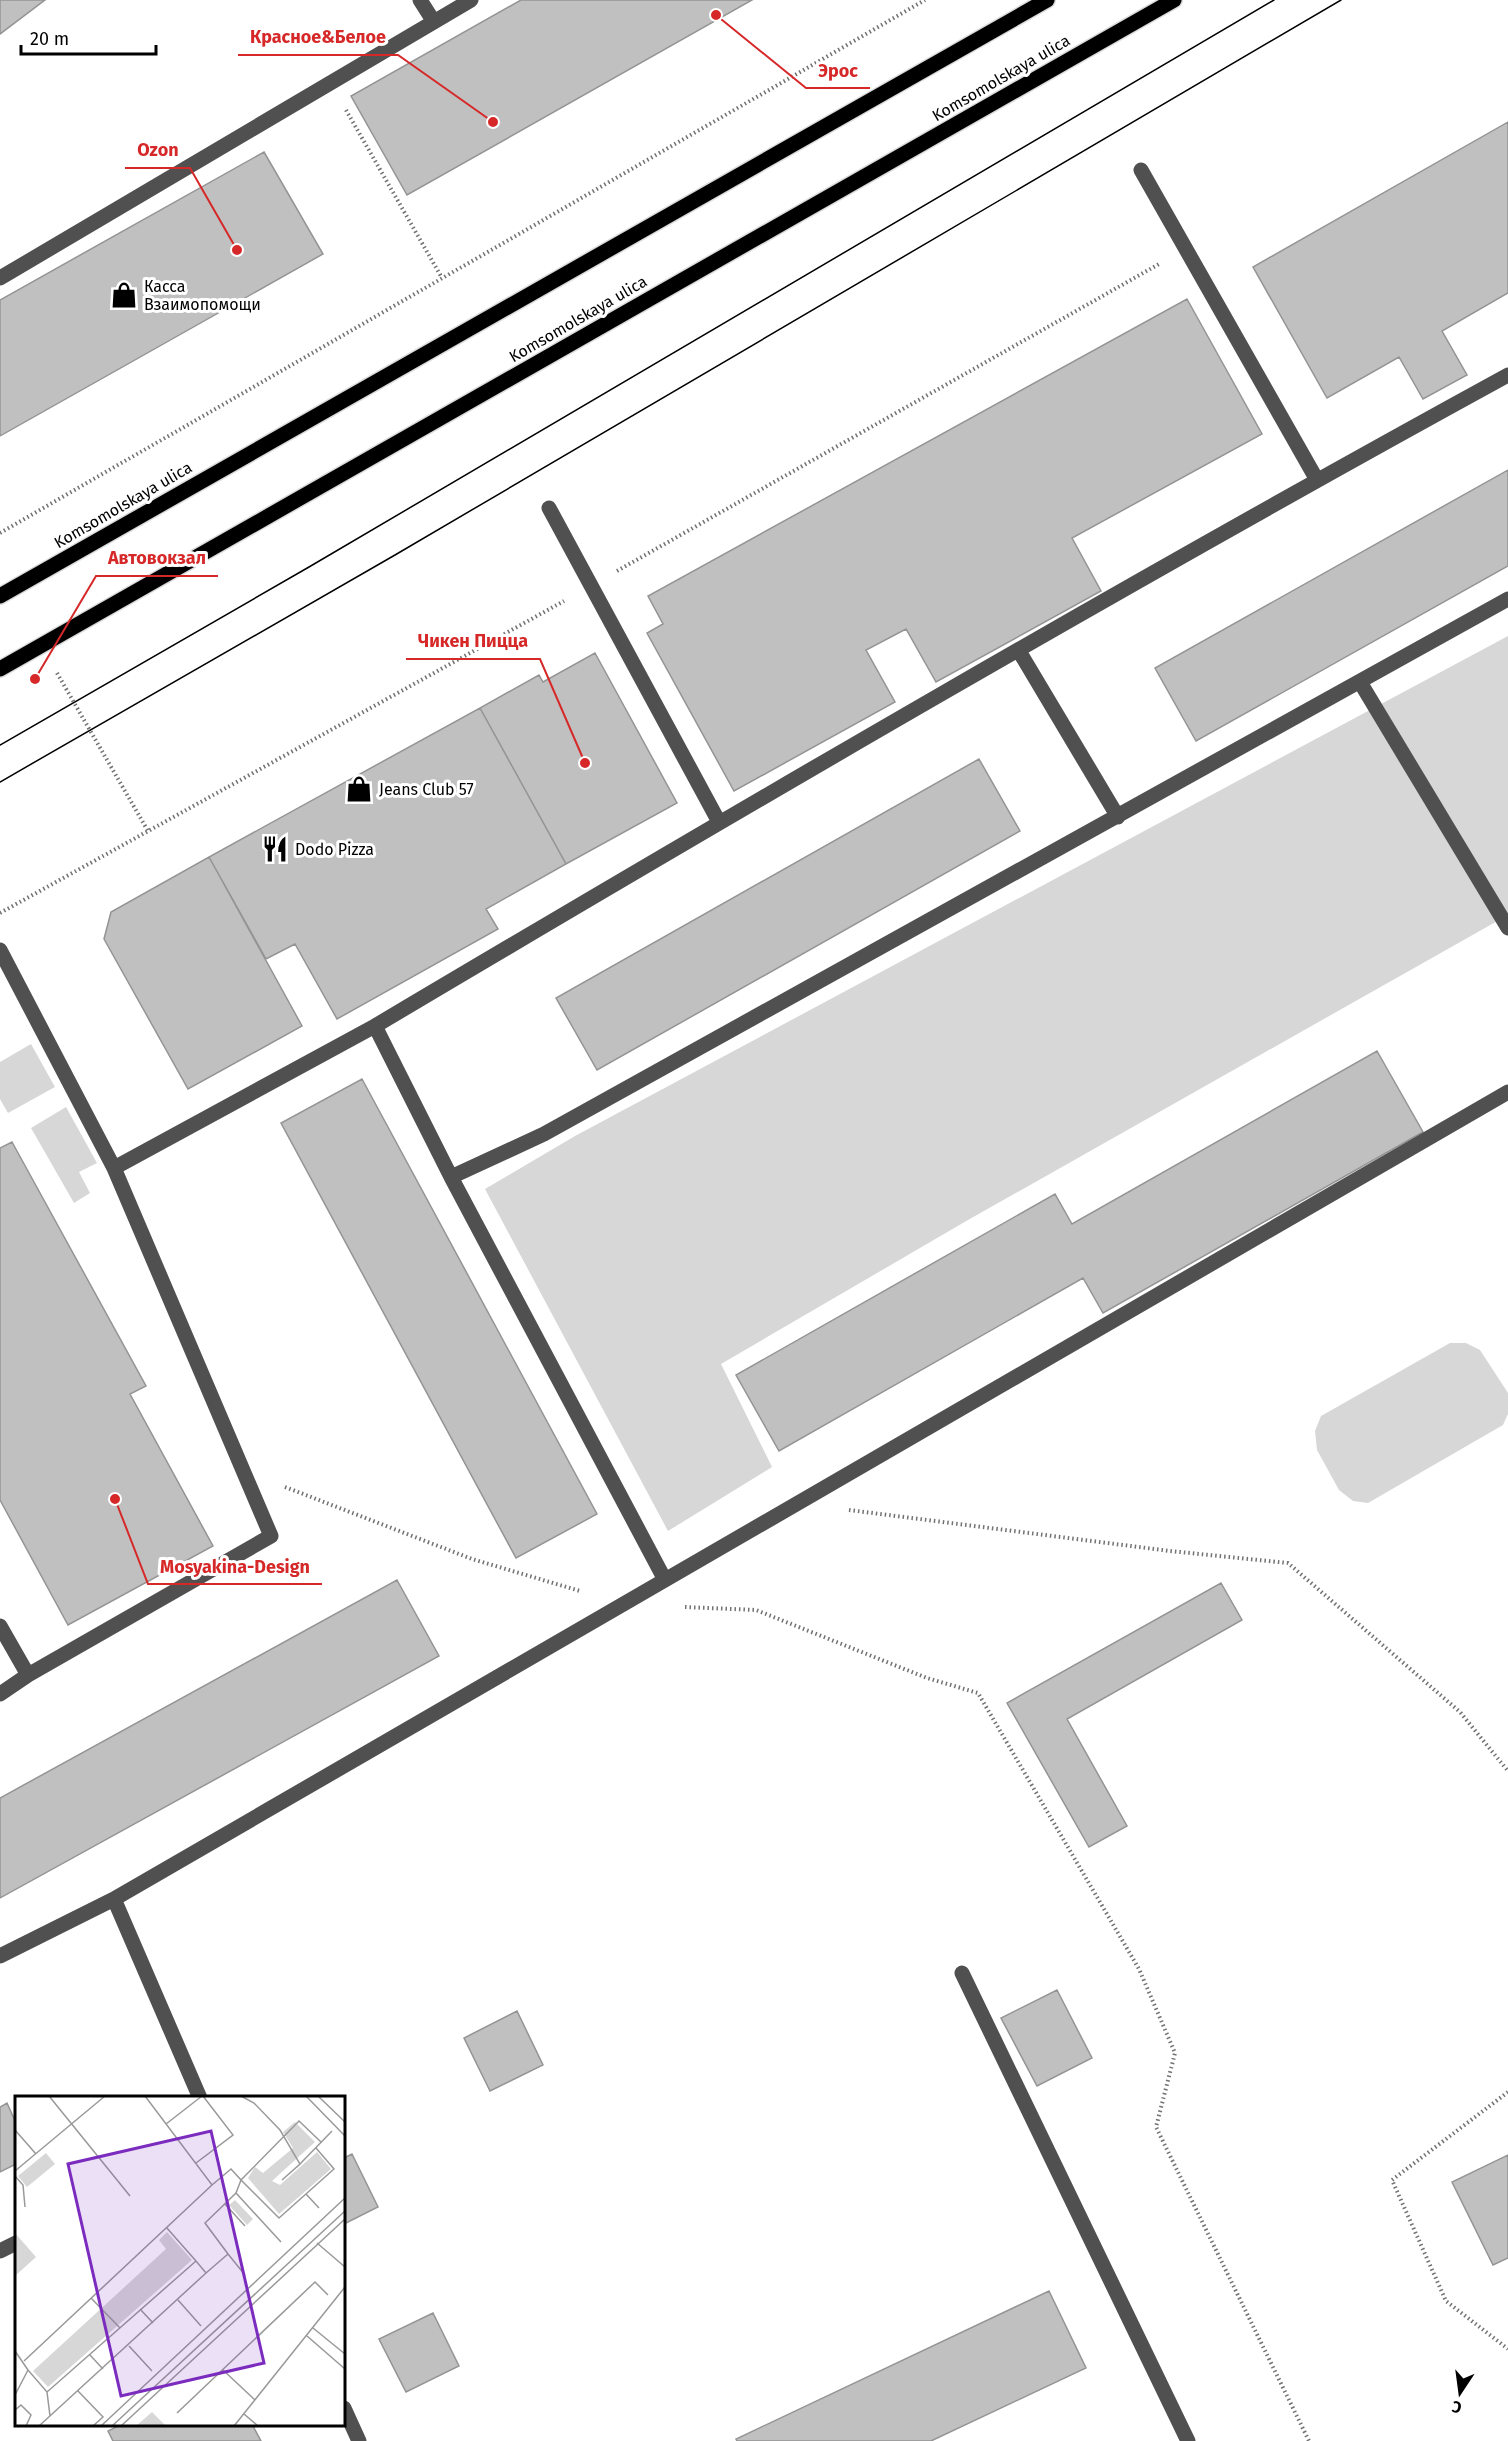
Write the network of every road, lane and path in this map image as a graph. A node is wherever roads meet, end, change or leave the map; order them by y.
1 (420, 0) edge
2 (471, 0) edge
3 (925, 0) edge
4 (1047, 0) edge
5 (1174, 0) edge
6 (434, 22) junction
7 (331, 83) junction
8 (1141, 170) dead end
9 (1185, 249) junction
10 (0, 278) edge
11 (442, 278) junction
12 (1508, 375) edge
13 (1317, 480) junction
14 (549, 507) dead end
15 (0, 533) edge
16 (591, 586) junction
17 (0, 596) edge
18 (1508, 599) edge
19 (41, 645) junction
20 (1018, 651) junction
21 (0, 669) edge
22 (1360, 682) junction
23 (1118, 817) junction
24 (719, 822) junction
25 (148, 831) junction
26 (0, 913) edge
27 (1508, 928) edge
28 (0, 950) edge
29 (375, 1026) junction
30 (1508, 1092) edge
31 (114, 1168) junction
32 (451, 1177) junction
33 (243, 1472) junction
34 (797, 1504) junction
35 (665, 1580) junction
36 (624, 1605) junction
37 (684, 1607) dead end
38 (0, 1626) edge
39 (28, 1675) junction
40 (0, 1694) edge
41 (1508, 1771) edge
42 (114, 1899) junction
43 (0, 1956) edge
44 (962, 1973) dead end
45 (1508, 2092) edge
46 (200, 2096) edge
47 (15, 2244) edge
48 (0, 2251) edge
49 (1508, 2349) edge
50 (345, 2410) edge
51 (359, 2441) edge
52 (1188, 2441) edge
53 (1310, 2441) edge

1 - 6 street
2 - 6 street
3 - 11 path
4 - 17 main road, Komsomolskaya ulica
5 - 19 main road, Komsomolskaya ulica
6 - 7 street
7 - 10 street
7 - 11 path
8 - 9 street
9 - 13 street
9 - 16 path
11 - 15 path
12 - 13 street
13 - 20 street
14 - 16 street
16 - 24 street
16 - 25 path
18 - 22 street
19 - 21 main road, Komsomolskaya ulica
19 - 25 path
20 - 23 street
20 - 24 street
22 - 23 street
22 - 27 street
23 - 32 street
24 - 29 street
25 - 26 path
28 - 31 street
29 - 31 street
29 - 32 street
30 - 34 street
31 - 33 street
32 - 35 street
33 - 36 path
33 - 39 street
34 - 35 street
34 - 41 path
35 - 36 street
36 - 42 street
37 - 53 path
38 - 39 street
39 - 40 street
42 - 43 street
42 - 46 street
44 - 52 street
45 - 49 path
47 - 48 street
50 - 51 street

